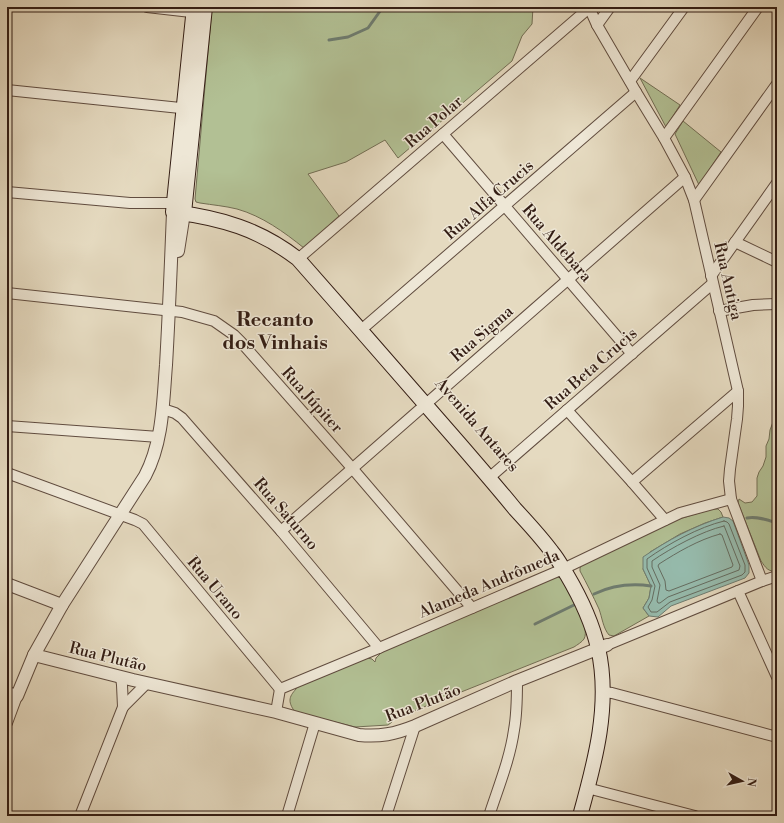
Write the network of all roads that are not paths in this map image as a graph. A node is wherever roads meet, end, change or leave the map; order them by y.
1 (147, 7) edge
2 (610, 7) edge
3 (684, 7) edge
4 (758, 7) edge
5 (589, 8) edge
6 (199, 10) edge
7 (597, 25) junction
8 (630, 81) junction
9 (777, 84) edge
10 (7, 90) edge
11 (636, 92) junction
12 (189, 109) junction
13 (443, 134) junction
14 (664, 138) junction
15 (685, 177) junction
16 (777, 183) edge
17 (7, 192) edge
18 (694, 200) junction
19 (505, 206) junction
20 (179, 208) junction
21 (735, 242) junction
22 (301, 256) junction
23 (777, 262) edge
24 (568, 279) junction
25 (712, 280) junction
26 (7, 293) edge
27 (776, 304) dead end
28 (169, 311) junction
29 (719, 311) junction
30 (364, 327) junction
31 (632, 354) junction
32 (738, 391) junction
33 (428, 401) junction
34 (162, 409) junction
35 (567, 410) junction
36 (7, 426) edge
37 (159, 437) junction
38 (352, 468) junction
39 (7, 473) edge
40 (492, 475) junction
41 (632, 482) junction
42 (732, 499) junction
43 (121, 515) junction
44 (665, 520) junction
45 (281, 530) junction
46 (567, 567) junction
47 (777, 576) edge
48 (762, 581) junction
49 (7, 584) edge
50 (738, 591) junction
51 (62, 605) junction
52 (472, 608) junction
53 (602, 647) junction
54 (379, 648) junction
55 (34, 655) junction
56 (121, 677) junction
57 (777, 677) edge
58 (517, 681) junction
59 (147, 683) junction
60 (280, 689) junction
61 (607, 693) junction
62 (12, 694) edge
63 (123, 707) junction
64 (276, 712) junction
65 (7, 723) edge
66 (315, 723) junction
67 (415, 726) junction
68 (777, 736) edge
69 (592, 789) junction
70 (80, 816) edge
71 (288, 816) edge
72 (386, 816) edge
73 (489, 816) edge
74 (580, 816) edge
75 (589, 816) edge
76 (695, 816) edge

1 - 6 street
2 - 7 street
3 - 8 street
4 - 14 street
5 - 7 street, Rua Antiga
5 - 13 street, Rua Polar
6 - 12 main road
7 - 8 street, Rua Antiga
8 - 11 street, Rua Antiga
9 - 18 street
10 - 12 street
11 - 14 street, Rua Antiga
11 - 19 street, Rua Alfa Crucis
12 - 20 main road
13 - 19 street, Rua Aldebara
13 - 22 street, Rua Polar
14 - 15 street, Rua Antiga
15 - 18 street, Rua Antiga
15 - 24 street, Rua Sigma
16 - 21 street, Rua Beta Crucis
17 - 20 street, Avenida Antares
18 - 25 street, Rua Antiga
19 - 24 street, Rua Aldebara
19 - 30 street, Rua Alfa Crucis
20 - 22 main road, Avenida Antares
20 - 28 street
21 - 23 street
21 - 25 street, Rua Beta Crucis
22 - 30 main road, Avenida Antares
24 - 31 street, Rua Aldebara
24 - 33 street, Rua Sigma
25 - 29 street, Rua Antiga
25 - 31 street, Rua Beta Crucis
26 - 28 street, Rua Júpiter
27 - 29 street
28 - 34 street
28 - 38 street, Rua Júpiter
29 - 32 street, Rua Antiga
30 - 33 main road, Avenida Antares
31 - 35 street, Rua Beta Crucis
32 - 41 street
32 - 42 street, Rua Antiga
33 - 38 street, Rua Sigma
33 - 40 main road, Avenida Antares
34 - 37 street
34 - 45 street, Rua Saturno
35 - 40 street, Rua Beta Crucis
35 - 41 street
36 - 37 street
37 - 43 street
38 - 45 street, Rua Sigma
38 - 52 street, Rua Júpiter
39 - 43 street, Rua Urano
40 - 46 main road, Avenida Antares
41 - 44 street
42 - 44 street, Alameda Andrômeda
42 - 48 street, Rua Antiga
43 - 51 street
43 - 60 street, Rua Urano
44 - 46 street, Alameda Andrômeda
45 - 54 street, Rua Saturno
46 - 52 street, Alameda Andrômeda
46 - 53 main road, Avenida Antares
47 - 48 street, Rua Plutão
48 - 50 street, Rua Plutão
49 - 51 street
50 - 53 street, Rua Plutão
50 - 57 street
51 - 55 street
52 - 54 street, Alameda Andrômeda
53 - 58 street, Rua Plutão
53 - 61 main road, Avenida Antares
54 - 60 street, Alameda Andrômeda
55 - 56 street, Rua Plutão
55 - 62 street
56 - 59 street, Rua Plutão
56 - 63 street
58 - 67 street, Rua Plutão
58 - 73 street
59 - 63 street
59 - 64 street, Rua Plutão
60 - 64 street
61 - 68 street
61 - 69 main road, Avenida Antares
62 - 65 street
63 - 70 street
64 - 66 street, Rua Plutão
66 - 67 street, Rua Plutão
66 - 71 street
67 - 72 street
69 - 74 main road, Avenida Antares
69 - 75 main road, Avenida Antares
69 - 76 street

